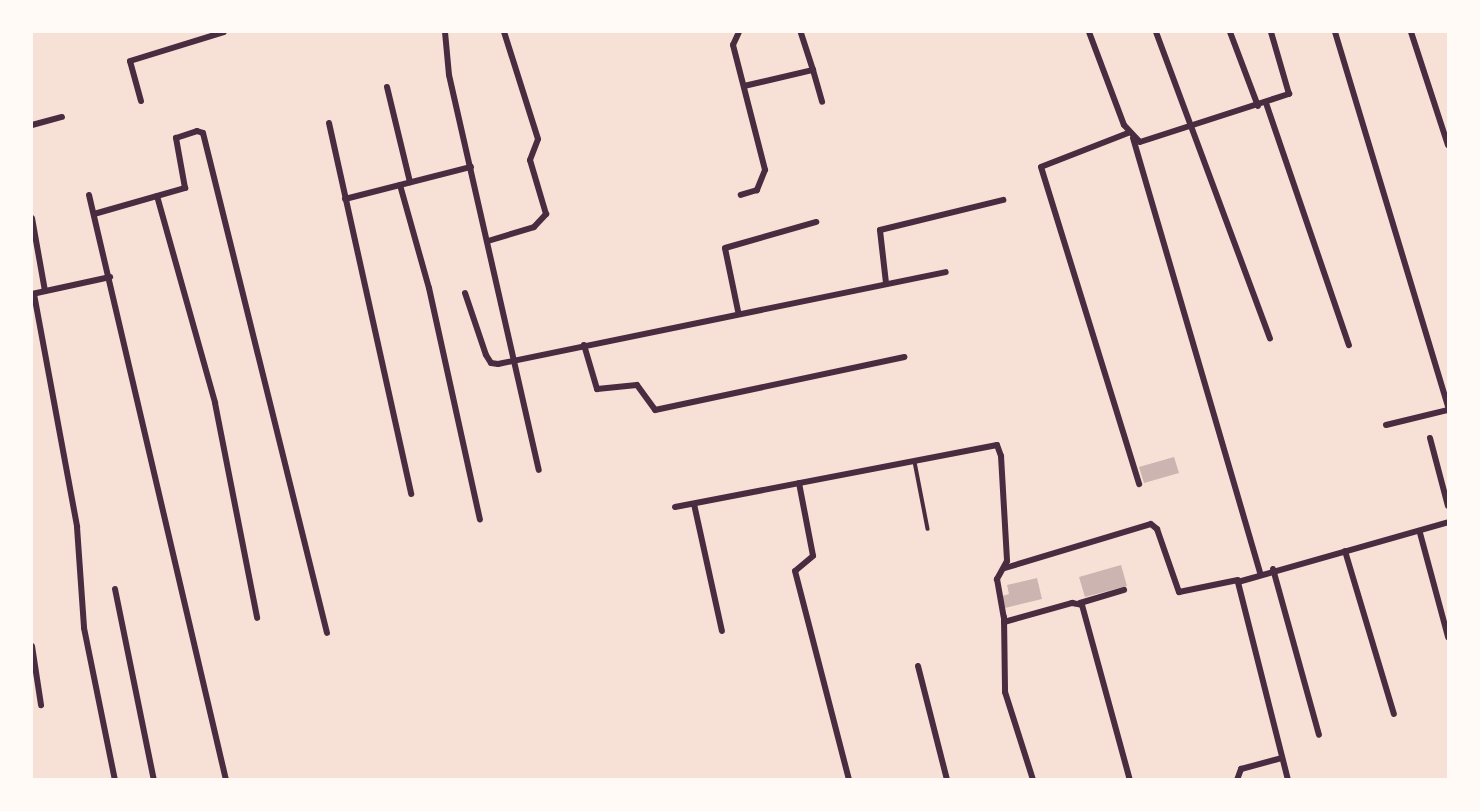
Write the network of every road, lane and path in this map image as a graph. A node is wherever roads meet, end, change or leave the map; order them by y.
1 (224, 32) edge
2 (444, 32) edge
3 (504, 32) edge
4 (739, 32) edge
5 (801, 32) edge
6 (1089, 32) edge
7 (1156, 32) edge
8 (1230, 32) edge
9 (1271, 32) edge
10 (1335, 32) edge
11 (1411, 32) edge
12 (813, 70) junction
13 (744, 86) junction
14 (387, 87) dead end
15 (141, 101) dead end
16 (822, 102) dead end
17 (1262, 105) junction
18 (62, 117) dead end
19 (329, 123) dead end
20 (32, 125) edge
21 (1194, 127) junction
22 (1131, 135) junction
23 (1448, 145) edge
24 (471, 167) junction
25 (410, 182) junction
26 (400, 185) junction
27 (89, 195) dead end
28 (741, 195) dead end
29 (157, 196) junction
30 (345, 199) junction
31 (1003, 200) dead end
32 (94, 214) junction
33 (32, 218) edge
34 (816, 222) dead end
35 (488, 241) junction
36 (946, 272) dead end
37 (110, 277) junction
38 (886, 283) junction
39 (46, 291) junction
40 (465, 293) dead end
41 (33, 294) edge
42 (738, 311) junction
43 (1270, 339) dead end
44 (584, 345) junction
45 (1349, 345) dead end
46 (904, 357) dead end
47 (514, 360) junction
48 (1448, 408) edge
49 (1386, 425) dead end
50 (1430, 438) dead end
51 (914, 459) junction
52 (539, 470) dead end
53 (799, 484) junction
54 (1139, 484) dead end
55 (411, 494) dead end
56 (694, 504) junction
57 (1448, 506) edge
58 (675, 507) dead end
59 (480, 519) dead end
60 (1448, 522) edge
61 (928, 529) dead end
62 (1420, 533) junction
63 (1345, 551) junction
64 (1005, 568) junction
65 (1273, 569) junction
66 (1260, 572) junction
67 (1240, 580) junction
68 (115, 589) dead end
69 (1124, 590) dead end
70 (1080, 603) junction
71 (257, 618) dead end
72 (1004, 622) junction
73 (722, 631) dead end
74 (327, 633) dead end
75 (1448, 637) edge
76 (32, 646) edge
77 (918, 666) dead end
78 (41, 705) dead end
79 (1394, 714) dead end
80 (1319, 735) dead end
81 (1282, 758) junction
82 (115, 779) edge
83 (154, 779) edge
84 (226, 779) edge
85 (849, 779) edge
86 (947, 779) edge
87 (1033, 779) edge
88 (1130, 779) edge
89 (1237, 779) edge
90 (1288, 779) edge

1 - 15 street
2 - 24 street
3 - 35 street
4 - 13 street
5 - 12 street
6 - 22 street
7 - 21 street
8 - 17 street
9 - 17 street
10 - 48 street
11 - 23 street
12 - 13 street
12 - 16 street
13 - 28 street
14 - 25 street
17 - 21 street
17 - 45 street
18 - 20 street
19 - 30 street
21 - 22 street
21 - 43 street
22 - 54 street
22 - 66 street
24 - 25 street
24 - 35 street
25 - 26 street
26 - 30 street
26 - 59 street
27 - 32 street
29 - 32 street
29 - 71 street
29 - 74 street
30 - 55 street
31 - 38 street
32 - 37 street
33 - 39 street
34 - 42 street
35 - 47 street
36 - 38 street
37 - 39 street
37 - 84 street
38 - 42 street
39 - 41 street
40 - 47 street
41 - 82 street
42 - 44 street
44 - 46 street
44 - 47 street
47 - 52 street
48 - 49 street
50 - 57 street
51 - 53 street
51 - 61 lane
51 - 64 street
53 - 56 street
53 - 85 street
56 - 58 street
56 - 73 street
60 - 62 street
62 - 63 street
62 - 75 street
63 - 65 street
63 - 79 street
64 - 67 street
64 - 72 street
65 - 66 street
65 - 80 street
66 - 67 street
67 - 81 street
68 - 83 street
69 - 70 street
70 - 72 street
70 - 88 street
72 - 87 street
76 - 78 street
77 - 86 street
81 - 89 street
81 - 90 street

